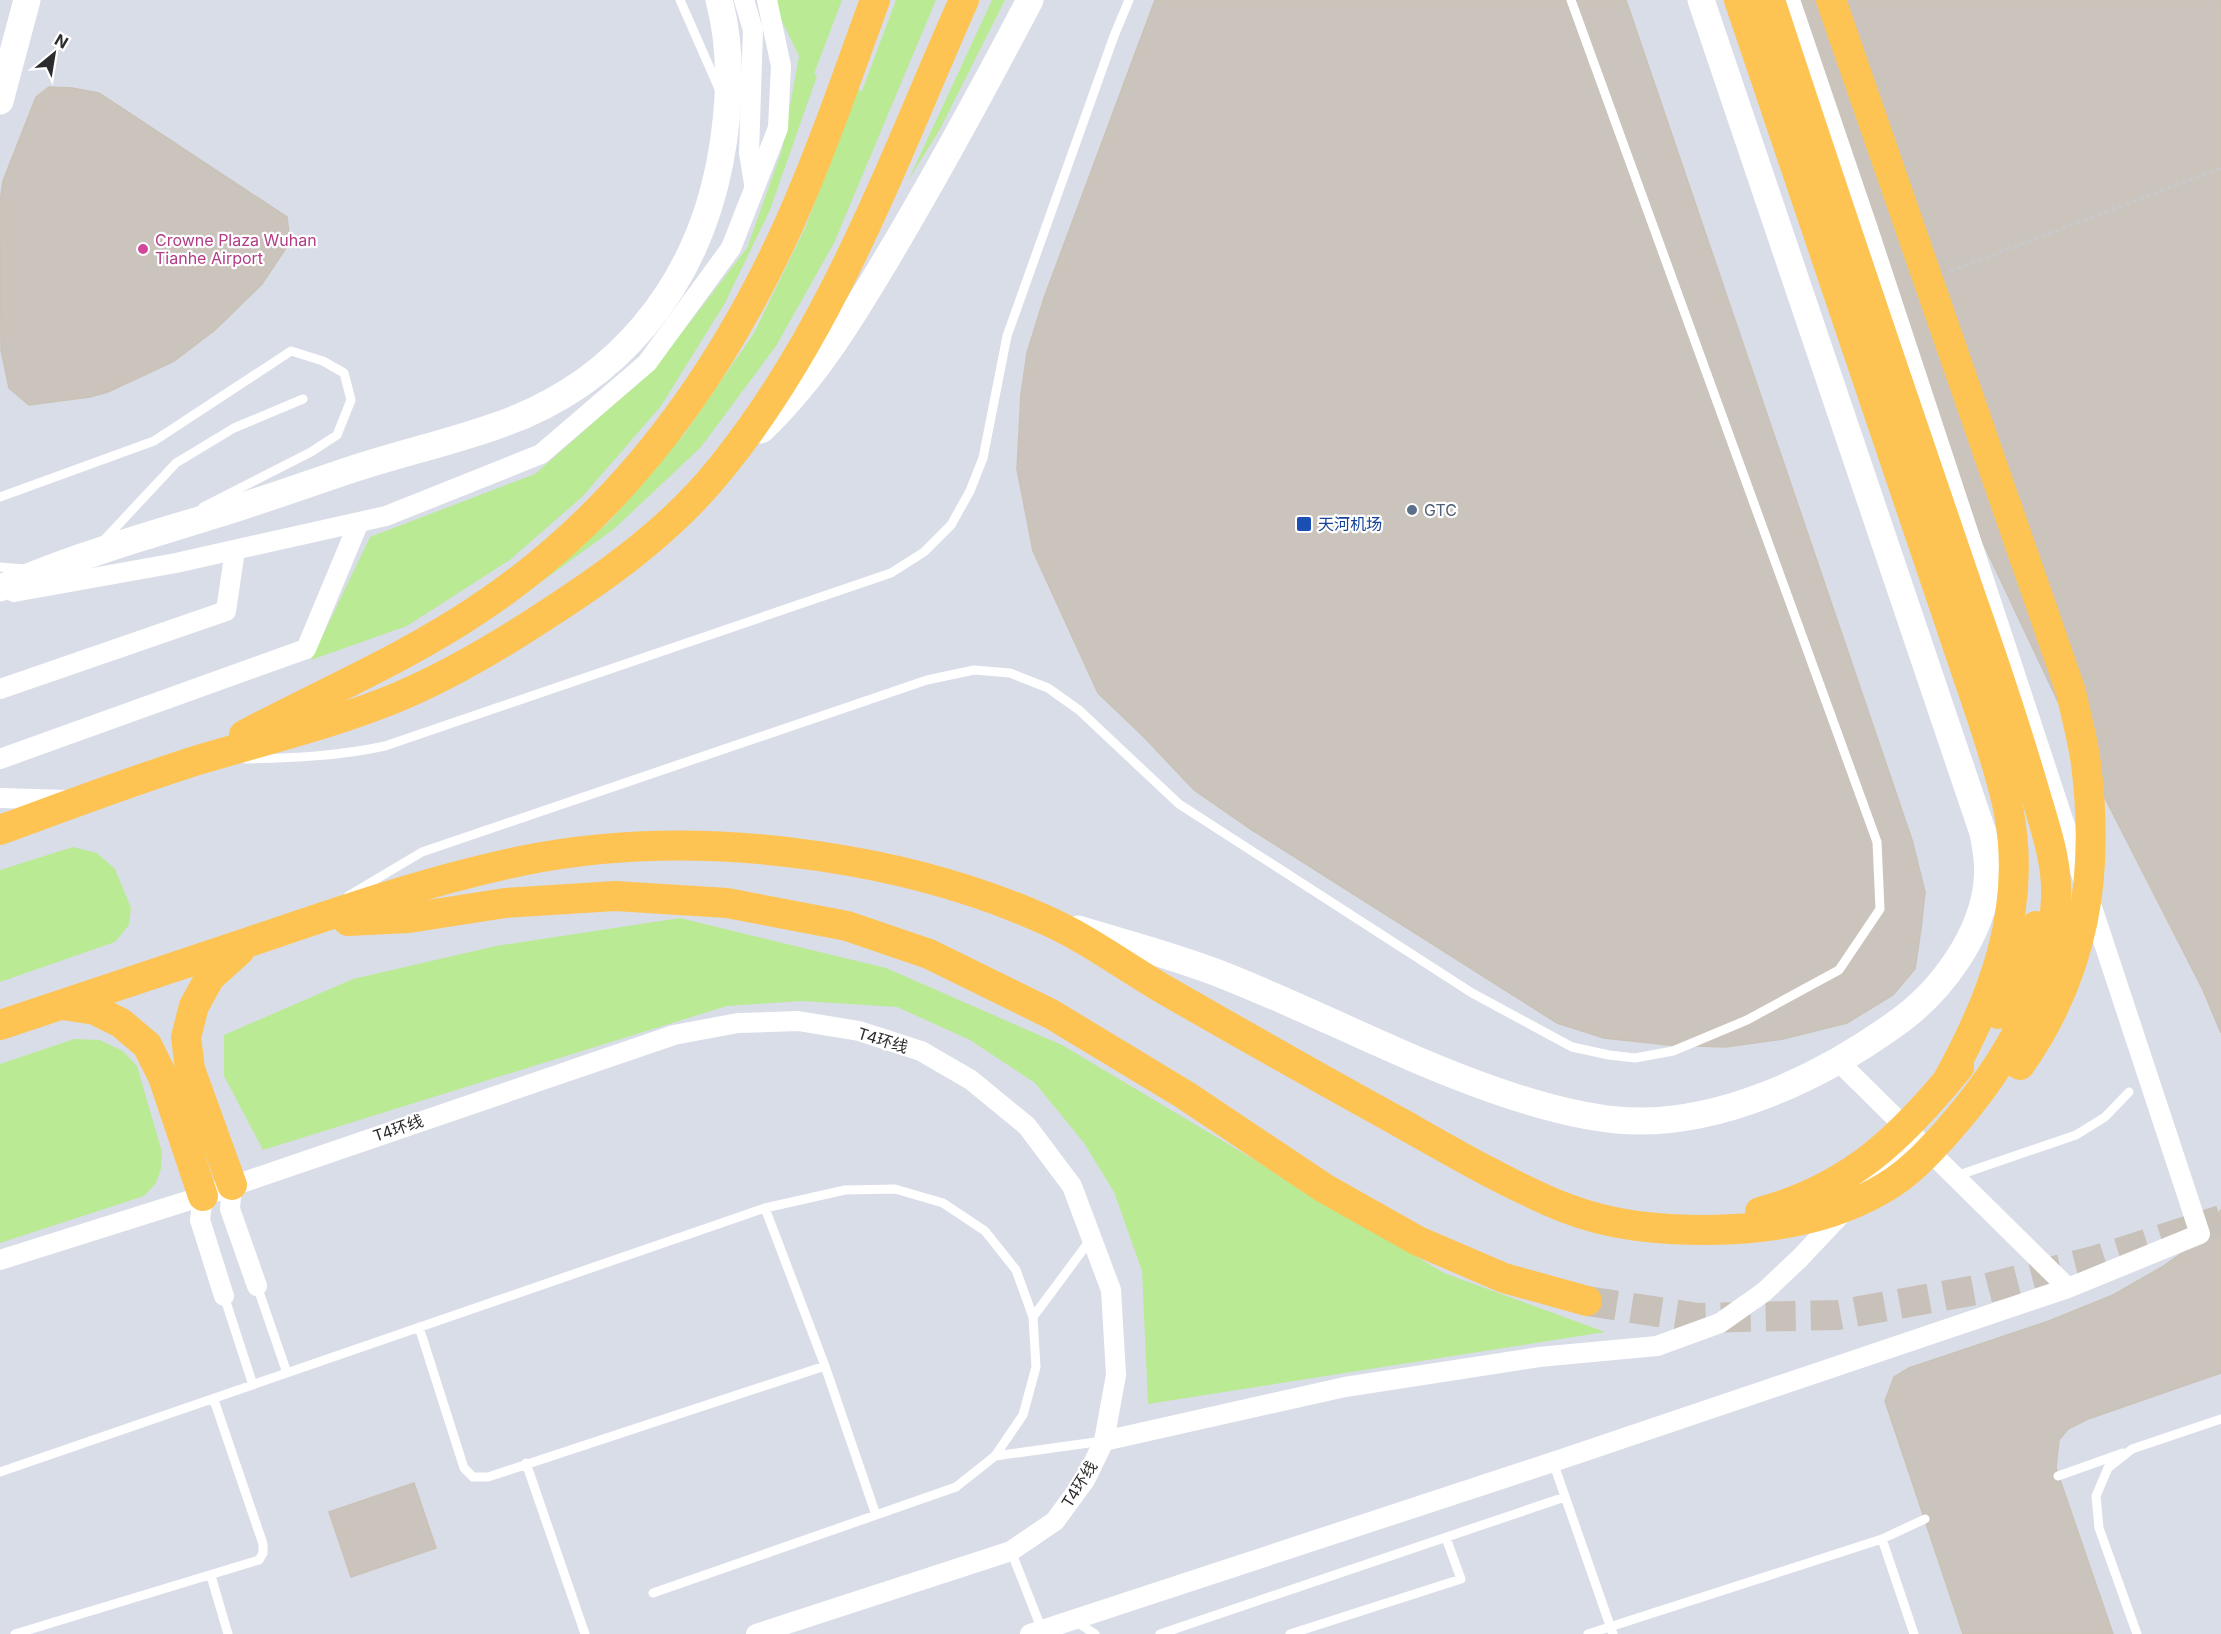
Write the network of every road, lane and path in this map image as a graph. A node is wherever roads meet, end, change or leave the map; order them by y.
1 (27, 0) edge
2 (680, 0) edge
3 (719, 0) edge
4 (744, 0) edge
5 (767, 0) edge
6 (875, 0) edge
7 (1030, 0) edge
8 (1129, 0) edge
9 (1571, 0) edge
10 (1701, 0) edge
11 (1739, 0) edge
12 (1770, 0) edge
13 (1790, 0) edge
14 (1831, 0) edge
15 (963, 2) edge
16 (0, 101) edge
17 (727, 107) junction
18 (2221, 168) edge
19 (755, 187) junction
20 (1950, 271) dead end
21 (303, 399) dead end
22 (721, 468) junction
23 (0, 497) edge
24 (359, 522) junction
25 (171, 528) junction
26 (235, 550) junction
27 (92, 553) junction
28 (0, 567) edge
29 (45, 571) junction
30 (0, 588) edge
31 (0, 594) edge
32 (0, 689) edge
33 (0, 759) edge
34 (200, 760) junction
35 (0, 798) edge
36 (82, 801) junction
37 (2045, 829) junction
38 (0, 830) edge
39 (1051, 921) junction
40 (303, 924) junction
41 (251, 941) junction
42 (60, 1005) junction
43 (0, 1025) edge
44 (1838, 1061) junction
45 (1946, 1083) junction
46 (2129, 1092) dead end
47 (1915, 1136) junction
48 (1915, 1167) junction
49 (1956, 1176) junction
50 (232, 1185) junction
51 (202, 1196) junction
52 (765, 1208) junction
53 (1696, 1230) junction
54 (1091, 1238) junction
55 (0, 1260) edge
56 (256, 1286) joint
57 (2068, 1288) junction
58 (224, 1296) joint
59 (1587, 1301) tunnel mouth
60 (1033, 1317) junction
61 (419, 1327) junction
62 (825, 1366) junction
63 (286, 1373) junction
64 (253, 1384) junction
65 (214, 1400) junction
66 (2221, 1419) edge
67 (1104, 1441) junction
68 (2132, 1449) junction
69 (995, 1456) junction
70 (1553, 1462) junction
71 (526, 1463) junction
72 (0, 1472) edge
73 (2058, 1476) dead end
74 (1565, 1497) junction
75 (876, 1515) junction
76 (1924, 1519) dead end
77 (1446, 1538) junction
78 (1882, 1539) junction
79 (1011, 1551) junction
80 (211, 1576) junction
81 (654, 1593) dead end
82 (1073, 1620) junction
83 (1611, 1630) edge
84 (1036, 1632) edge
85 (15, 1634) edge
86 (228, 1634) edge
87 (585, 1634) edge
88 (756, 1634) edge
89 (1095, 1634) edge
90 (1160, 1634) edge
91 (1290, 1634) edge
92 (1588, 1634) edge
93 (1914, 1634) edge
94 (2137, 1634) edge

1 - 16 main road
2 - 17 lane
3 - 17 main road
4 - 19 street
5 - 19 street
6 - 34 main road
7 - 22 main road
8 - 34 lane
9 - 40 lane
10 - 44 main road
11 - 45 main road
12 - 37 main road
13 - 57 street
14 - 48 main road
15 - 22 main road
17 - 25 main road
18 - 20 path
19 - 24 street
21 - 27 lane
22 - 34 main road
23 - 25 lane
24 - 26 street
24 - 33 street
25 - 27 main road
26 - 31 street
26 - 32 street
27 - 29 main road
28 - 29 lane
29 - 30 main road
34 - 36 main road
35 - 36 street
36 - 38 main road
37 - 45 main road
37 - 48 main road
39 - 40 main road
39 - 44 main road
39 - 53 main road
40 - 41 main road
40 - 59 main road
41 - 42 main road
41 - 50 main road
42 - 43 main road
42 - 51 main road
44 - 47 street
45 - 53 main road
46 - 49 lane
47 - 49 street
47 - 67 street
48 - 53 main road
49 - 57 street
50 - 51 street, T4环线
50 - 54 street, T4环线
50 - 56 street
51 - 55 street, T4环线
51 - 58 street
52 - 60 lane
52 - 61 lane
52 - 62 lane
54 - 60 lane
54 - 67 street, T4环线
56 - 63 lane
57 - 70 street
58 - 64 lane
60 - 69 lane
61 - 63 lane
61 - 71 lane
62 - 71 lane
62 - 75 lane
63 - 64 lane
64 - 65 lane
65 - 72 lane
65 - 80 lane
66 - 68 lane
67 - 69 lane
67 - 79 street, T4环线
68 - 73 lane
68 - 94 lane
69 - 75 lane
70 - 74 lane
70 - 82 street
71 - 87 lane
74 - 77 lane
74 - 83 lane
75 - 81 lane
76 - 78 lane
77 - 90 lane
77 - 91 lane
78 - 83 lane
78 - 93 lane
79 - 84 lane
79 - 88 street, T4环线
80 - 85 lane
80 - 86 lane
82 - 84 street
82 - 89 lane
83 - 92 lane

